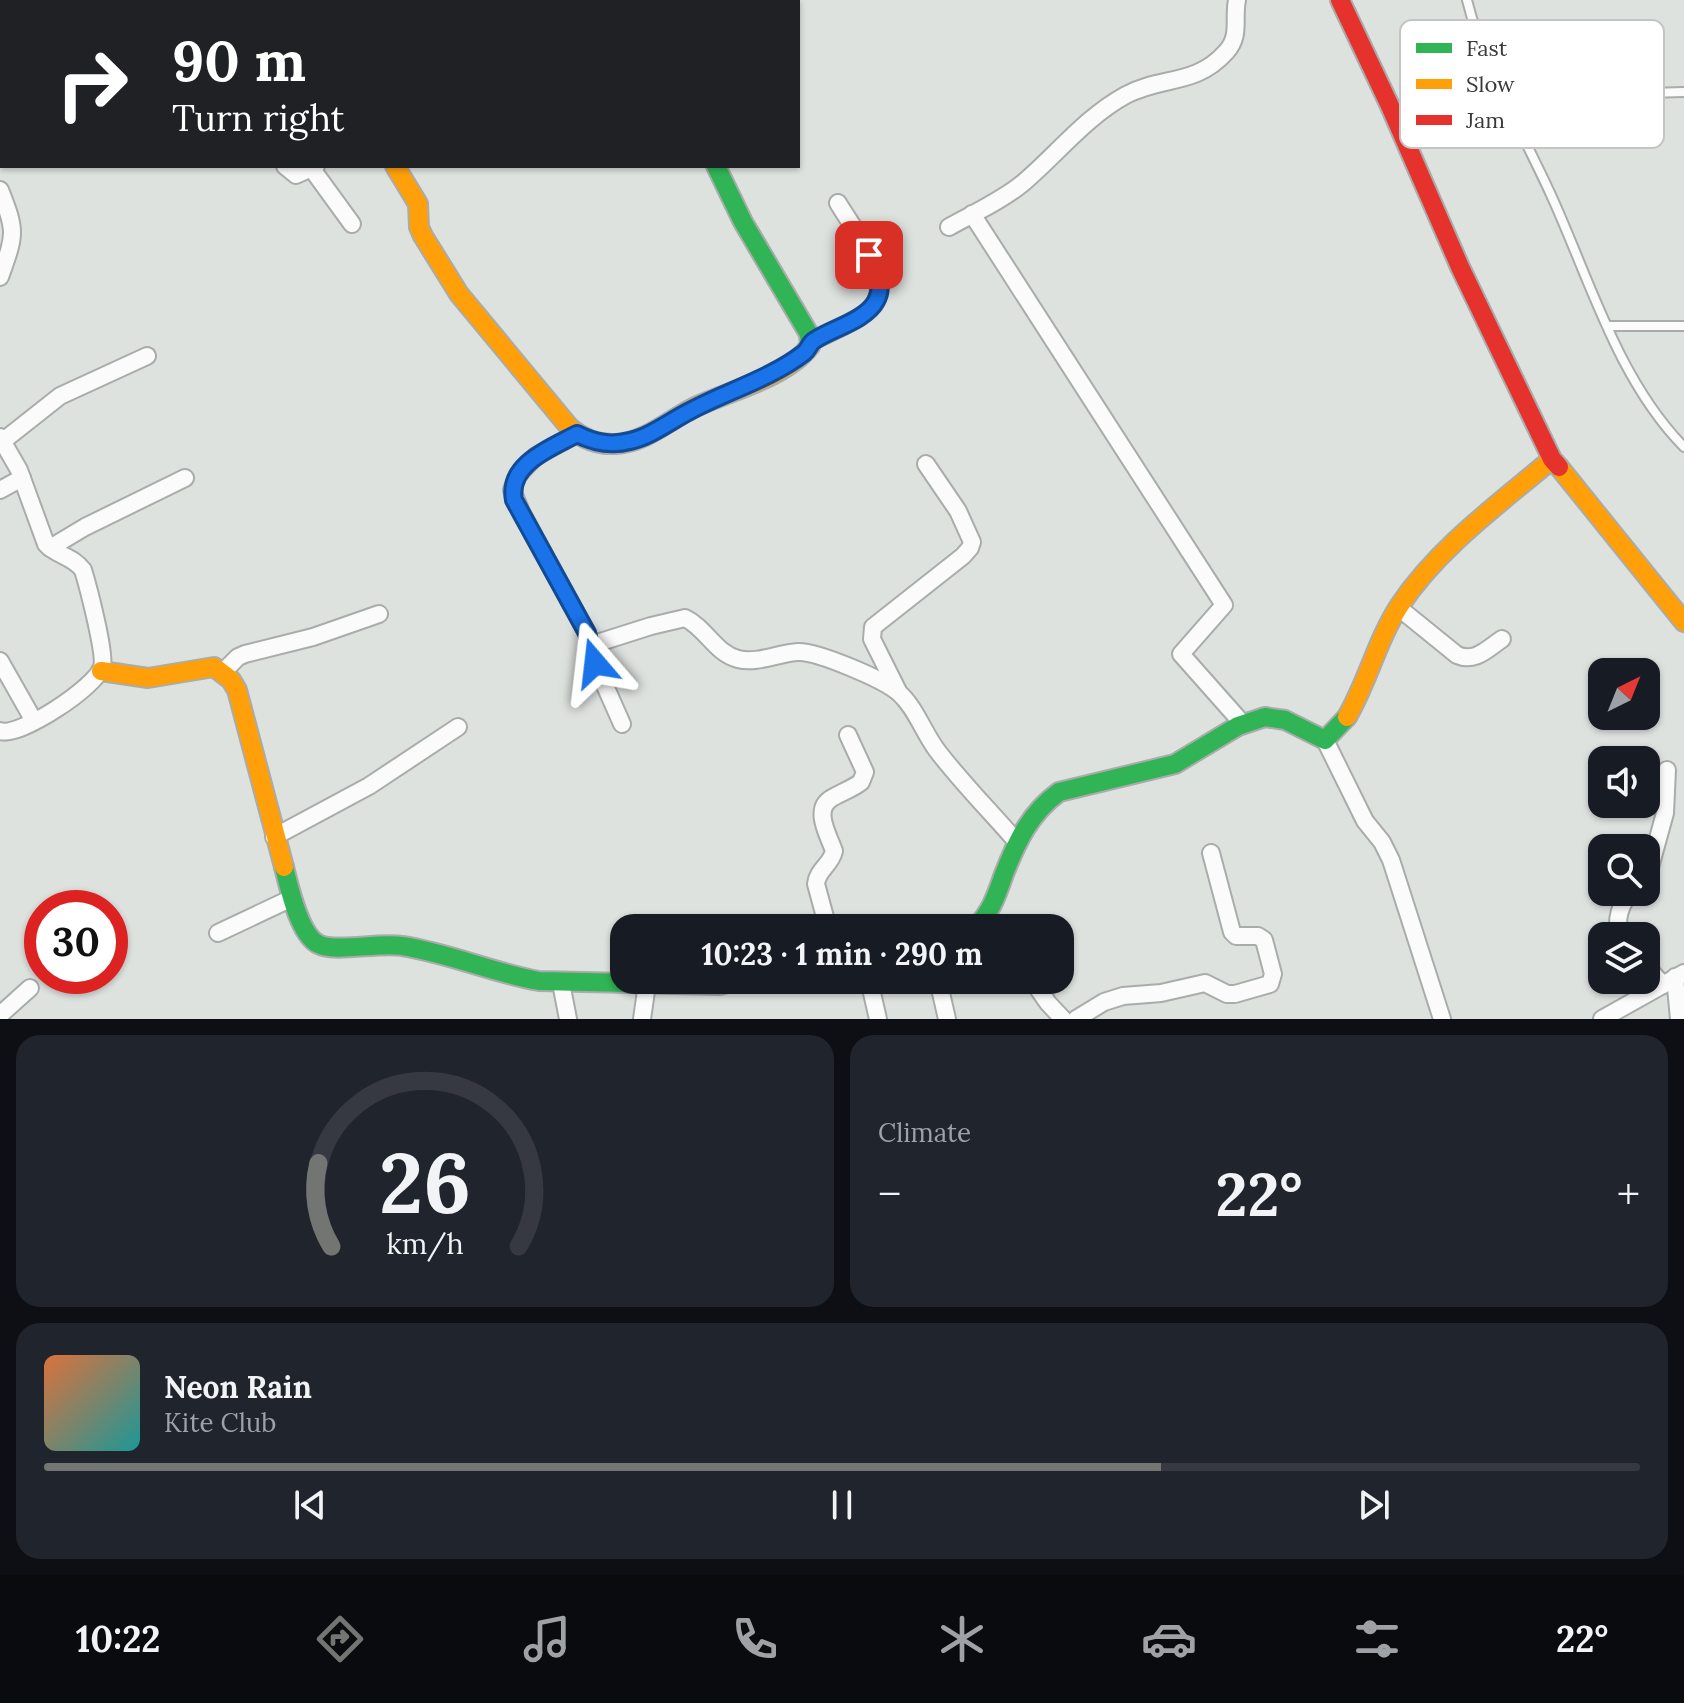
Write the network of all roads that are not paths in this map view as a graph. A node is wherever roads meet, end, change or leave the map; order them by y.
1 (1237, 0) edge
2 (1340, 0) edge
3 (1467, 0) edge
4 (1472, 20) edge
5 (1684, 92) edge
6 (1664, 93) edge
7 (1400, 129) edge
8 (1408, 148) edge
9 (1527, 148) edge
10 (287, 168) edge
11 (314, 168) edge
12 (396, 168) edge
13 (717, 168) edge
14 (0, 190) edge
15 (838, 203) dead end
16 (972, 214) junction
17 (352, 224) dead end
18 (949, 227) dead end
19 (0, 277) edge
20 (1609, 326) junction
21 (1684, 326) edge
22 (811, 342) junction
23 (147, 356) dead end
24 (577, 434) junction
25 (2, 439) edge
26 (1684, 447) edge
27 (1552, 459) junction
28 (926, 464) dead end
29 (22, 478) junction
30 (185, 478) dead end
31 (0, 490) edge
32 (50, 548) junction
33 (1399, 608) junction
34 (379, 614) dead end
35 (1684, 622) edge
36 (1502, 639) dead end
37 (591, 645) junction
38 (0, 661) edge
39 (101, 671) junction
40 (223, 672) junction
41 (899, 692) junction
42 (34, 721) junction
43 (622, 724) dead end
44 (1243, 724) junction
45 (458, 727) dead end
46 (0, 731) edge
47 (848, 735) dead end
48 (1325, 740) junction
49 (1667, 770) dead end
50 (1659, 834) edge
51 (274, 837) junction
52 (1016, 841) junction
53 (1211, 853) dead end
54 (292, 898) junction
55 (824, 914) edge
56 (990, 914) edge
57 (218, 933) dead end
58 (1674, 978) edge
59 (561, 983) junction
60 (610, 984) edge
61 (24, 993) edge
62 (646, 994) edge
63 (872, 994) edge
64 (941, 994) edge
65 (1042, 994) edge
66 (0, 1015) edge
67 (568, 1019) edge
68 (642, 1019) edge
69 (878, 1019) edge
70 (947, 1019) edge
71 (1063, 1019) edge
72 (1076, 1019) edge
73 (1442, 1019) edge
74 (1602, 1019) edge
75 (1679, 1019) edge

1 - 16 street
2 - 7 street
3 - 4 lane
5 - 6 lane
8 - 27 street
9 - 20 lane
10 - 11 street
11 - 17 street
12 - 24 street
13 - 22 street
14 - 19 street
15 - 22 street
16 - 18 street
16 - 44 street
20 - 21 lane
20 - 26 lane
22 - 24 street
23 - 25 street
24 - 37 street
25 - 29 street
27 - 33 street
27 - 35 street
28 - 41 street
29 - 31 street
29 - 32 street
30 - 32 street
32 - 39 street
33 - 36 street
33 - 48 street
34 - 40 street
37 - 41 street
37 - 43 street
38 - 42 street
39 - 40 street
39 - 42 street
40 - 51 street
41 - 52 street
42 - 46 street
44 - 48 street
44 - 52 street
45 - 51 street
47 - 55 street
48 - 73 street
49 - 50 street
51 - 54 street
52 - 56 street
53 - 72 street
54 - 57 street
54 - 59 street
58 - 74 street
58 - 75 street
59 - 60 street
59 - 67 street
61 - 66 street
62 - 68 street
63 - 69 street
64 - 70 street
65 - 71 street

